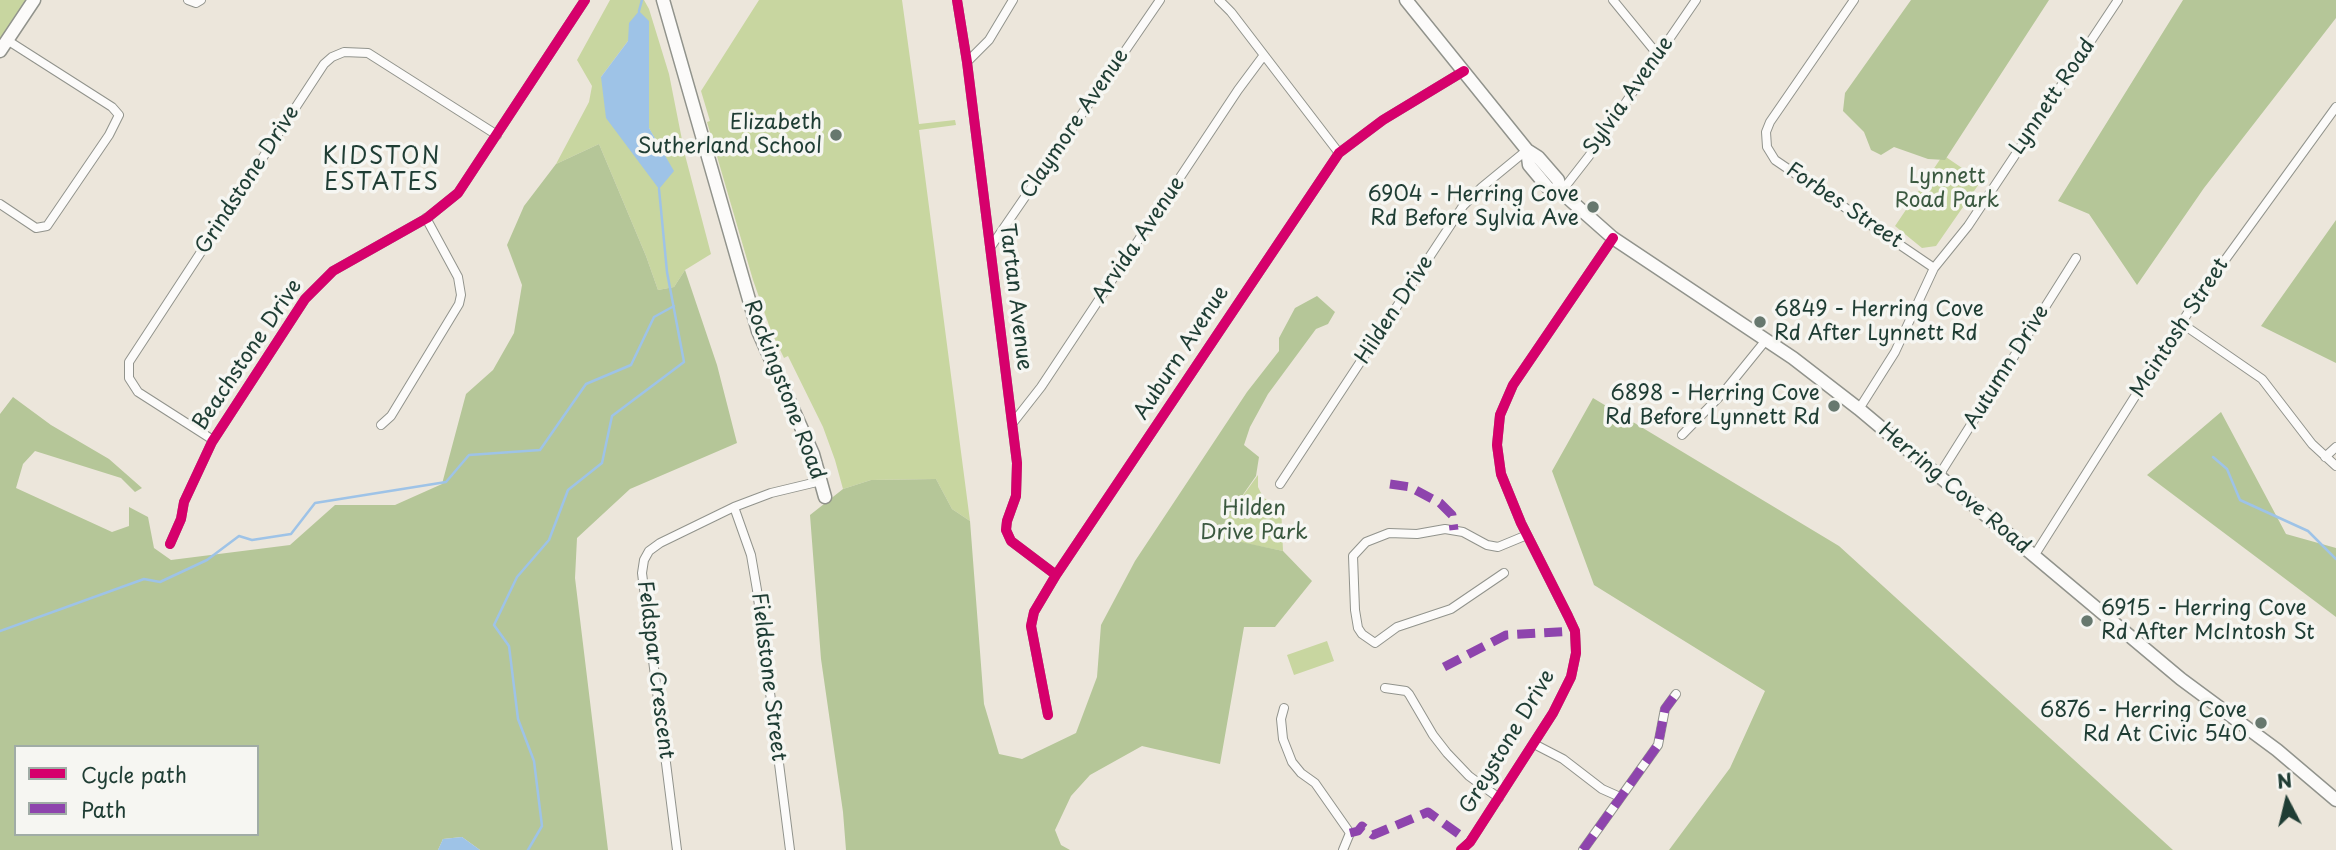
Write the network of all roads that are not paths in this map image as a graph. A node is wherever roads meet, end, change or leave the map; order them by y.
1 (34, 0) edge
2 (188, 0) edge
3 (201, 0) edge
4 (586, 0) edge
5 (663, 0) edge
6 (957, 0) edge
7 (1013, 0) edge
8 (1160, 0) edge
9 (1219, 0) edge
10 (1406, 0) edge
11 (1613, 0) edge
12 (1696, 0) edge
13 (1854, 0) edge
14 (2118, 0) edge
15 (3, 46) edge
16 (1264, 55) junction
17 (1658, 55) junction
18 (967, 62) junction
19 (1464, 71) junction
20 (2336, 107) edge
21 (497, 135) junction
22 (1527, 150) junction
23 (1339, 153) junction
24 (1561, 192) junction
25 (0, 204) edge
26 (426, 218) junction
27 (1613, 238) junction
28 (990, 248) junction
29 (2076, 258) dead end
30 (1934, 268) junction
31 (2181, 323) junction
32 (1766, 340) junction
33 (1859, 409) junction
34 (1012, 424) junction
35 (381, 425) dead end
36 (1682, 435) dead end
37 (212, 440) junction
38 (2336, 447) edge
39 (2325, 457) junction
40 (2336, 466) edge
41 (1938, 477) junction
42 (821, 481) junction
43 (1280, 484) dead end
44 (825, 497) dead end
45 (734, 507) junction
46 (1527, 535) junction
47 (170, 544) dead end
48 (2034, 556) junction
49 (1504, 573) dead end
50 (1056, 575) junction
51 (1385, 688) dead end
52 (1675, 694) dead end
53 (1284, 708) dead end
54 (1048, 715) dead end
55 (1534, 744) junction
56 (1620, 797) junction
57 (1499, 798) junction
58 (2336, 800) edge
59 (677, 850) edge
60 (790, 850) edge
61 (1343, 850) edge
62 (1461, 850) edge
63 (1583, 850) edge

1 - 15 main road
2 - 3 street
4 - 21 street, Beachstone Drive
5 - 42 main road, Rockingstone Road
6 - 18 street, Tartan Avenue
7 - 18 street
8 - 28 street, Claymore Avenue
9 - 16 street
10 - 19 main road, Herring Cove Road
11 - 17 street
12 - 17 street, Sylvia Avenue
13 - 30 street, Forbes Street
14 - 30 street, Lynnett Road
15 - 25 street
16 - 23 street
16 - 34 street, Arvida Avenue
17 - 24 street, Sylvia Avenue
18 - 28 street, Tartan Avenue
19 - 22 main road, Herring Cove Road
19 - 23 street, Auburn Avenue
20 - 31 street, Mcintosh Street
21 - 26 street, Beachstone Drive
21 - 37 street, Grindstone Drive
22 - 24 main road, Herring Cove Road
22 - 43 street, Hilden Drive
23 - 50 street, Auburn Avenue
24 - 27 main road, Herring Cove Road
26 - 35 street
26 - 37 street, Beachstone Drive
27 - 32 main road, Herring Cove Road
27 - 46 street, Greystone Drive
28 - 34 street, Tartan Avenue
29 - 41 street, Autumn Drive
30 - 33 street, Lynnett Road
31 - 39 street
31 - 48 street, Mcintosh Street
32 - 33 main road, Herring Cove Road
32 - 36 street
33 - 41 main road, Herring Cove Road
34 - 50 street, Tartan Avenue
37 - 47 street, Beachstone Drive
38 - 39 street
39 - 40 street
41 - 48 main road, Herring Cove Road
42 - 44 main road, Rockingstone Road
42 - 45 street, Feldspar Crescent
45 - 59 street, Feldspar Crescent
45 - 60 street, Fieldstone Street
46 - 49 street
46 - 55 street, Greystone Drive
48 - 58 main road, Herring Cove Road
50 - 54 street, Auburn Avenue
51 - 57 street
52 - 56 street
53 - 61 street
55 - 56 street
55 - 57 street, Greystone Drive
56 - 63 street
57 - 62 street, Greystone Drive

